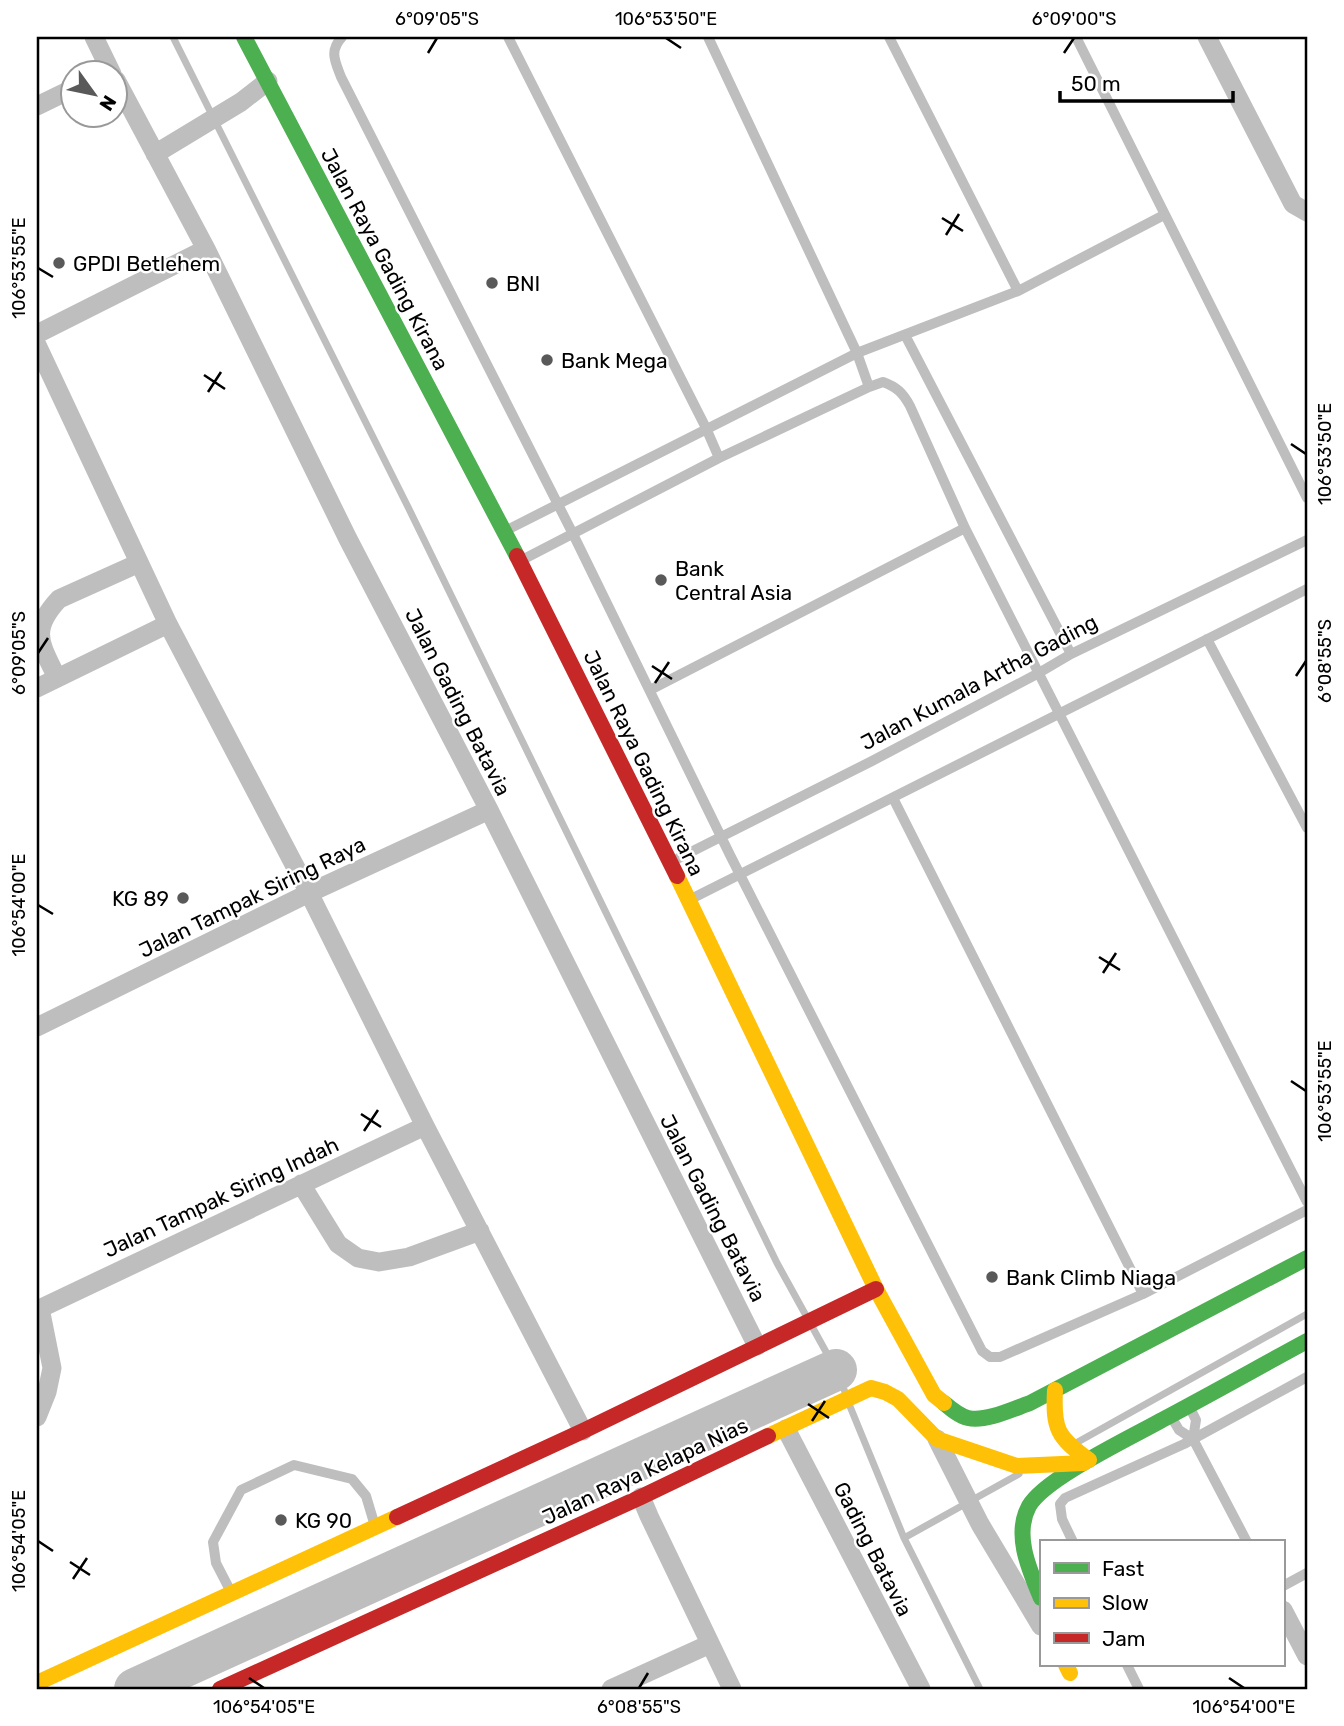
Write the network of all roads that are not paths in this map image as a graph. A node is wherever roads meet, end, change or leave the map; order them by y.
1 (94, 37) edge
2 (244, 37) edge
3 (342, 37) edge
4 (508, 37) edge
5 (708, 37) edge
6 (889, 37) edge
7 (1076, 37) edge
8 (1207, 37) edge
9 (105, 60) edge
10 (268, 81) junction
11 (60, 95) edge
12 (37, 106) edge
13 (130, 109) edge
14 (155, 154) junction
15 (1307, 212) edge
16 (1164, 215) junction
17 (206, 249) junction
18 (1018, 291) junction
19 (37, 334) edge
20 (905, 335) junction
21 (37, 345) edge
22 (857, 353) junction
23 (869, 387) junction
24 (706, 428) junction
25 (719, 458) junction
26 (1307, 498) edge
27 (558, 504) junction
28 (965, 528) junction
29 (505, 531) junction
30 (573, 534) junction
31 (1307, 540) edge
32 (520, 561) junction
33 (139, 563) junction
34 (1307, 589) edge
35 (168, 624) junction
36 (1207, 639) junction
37 (1071, 654) junction
38 (1037, 674) junction
39 (57, 678) junction
40 (37, 688) edge
41 (650, 690) junction
42 (1058, 715) junction
43 (893, 798) junction
44 (489, 810) junction
45 (1307, 828) edge
46 (721, 836) junction
47 (670, 862) junction
48 (740, 875) junction
49 (309, 893) junction
50 (688, 900) junction
51 (37, 1027) edge
52 (425, 1126) junction
53 (301, 1184) junction
54 (1307, 1202) edge
55 (1307, 1210) edge
56 (480, 1231) junction
57 (1307, 1258) edge
58 (876, 1289) junction
59 (1143, 1294) junction
60 (38, 1309) edge
61 (1307, 1341) edge
62 (763, 1343) junction
63 (1307, 1377) edge
64 (1055, 1397) junction
65 (1188, 1406) junction
66 (1170, 1416) junction
67 (37, 1417) edge
68 (793, 1425) junction
69 (583, 1431) junction
70 (1193, 1439) junction
71 (937, 1440) junction
72 (1084, 1459) junction
73 (641, 1497) junction
74 (376, 1527) junction
75 (1072, 1540) edge
76 (1246, 1540) edge
77 (1307, 1573) edge
78 (1284, 1585) edge
79 (232, 1594) junction
80 (1040, 1595) edge
81 (1284, 1613) edge
82 (1040, 1624) edge
83 (710, 1644) junction
84 (1307, 1656) edge
85 (1128, 1666) edge
86 (37, 1683) edge
87 (220, 1689) edge
88 (611, 1689) edge
89 (732, 1689) edge
90 (920, 1689) edge
91 (1139, 1689) edge

1 - 9 street, Jalan Gading Batavia
2 - 10 main road, Jalan Raya Gading Kirana
3 - 27 lane
4 - 24 lane
5 - 22 lane
6 - 18 lane
7 - 16 lane
8 - 15 street
10 - 14 street
10 - 29 main road, Jalan Raya Gading Kirana
11 - 12 street
13 - 14 street, Jalan Gading Batavia
14 - 17 street, Jalan Gading Batavia
16 - 18 lane
16 - 26 lane
17 - 19 street
17 - 44 street, Jalan Gading Batavia
18 - 20 lane
20 - 22 lane
20 - 37 lane
21 - 33 street
22 - 23 lane
22 - 24 lane
23 - 25 lane
23 - 28 lane
24 - 25 lane
24 - 27 lane
25 - 30 lane
27 - 29 lane
27 - 30 lane
28 - 38 lane
28 - 41 lane
29 - 32 main road, Jalan Raya Gading Kirana
30 - 32 lane
30 - 41 lane
31 - 37 lane, Jalan Kumala Artha Gading
32 - 47 main road, Jalan Raya Gading Kirana
33 - 35 street
33 - 39 street
34 - 36 lane
35 - 39 street
35 - 49 street
36 - 42 lane
36 - 45 lane
37 - 38 lane, Jalan Kumala Artha Gading
38 - 42 lane
38 - 46 lane, Jalan Kumala Artha Gading
39 - 40 street
41 - 46 lane
42 - 43 lane
42 - 54 lane
43 - 48 lane
43 - 59 lane
44 - 49 street, Jalan Tampak Siring Raya
44 - 62 street, Jalan Gading Batavia
46 - 47 lane, Jalan Kumala Artha Gading
46 - 48 lane
47 - 50 main road, Jalan Raya Gading Kirana
48 - 50 lane
48 - 59 lane
49 - 51 street, Jalan Tampak Siring Raya
49 - 52 street
50 - 58 main road, Jalan Raya Gading Kirana
52 - 53 street, Jalan Tampak Siring Indah
52 - 56 street
53 - 56 street
53 - 60 street, Jalan Tampak Siring Indah
55 - 59 lane
56 - 69 street
57 - 64 main road, Jalan Raya Gading Kirana
58 - 62 main road
58 - 64 main road, Jalan Raya Gading Kirana
60 - 67 street
61 - 65 main road
62 - 69 main road
63 - 70 lane
64 - 72 main road
65 - 66 main road
65 - 70 lane
66 - 70 lane
66 - 72 main road
68 - 71 main road, Jalan Raya Kelapa Nias
68 - 73 main road, Jalan Raya Kelapa Nias
68 - 90 street, Gading Batavia
69 - 74 main road
70 - 75 lane
70 - 76 lane
71 - 72 main road, Jalan Raya Kelapa Nias
71 - 82 street
72 - 80 main road
73 - 83 street
73 - 87 main road, Jalan Raya Kelapa Nias
74 - 79 main road
74 - 79 lane
77 - 78 lane
79 - 86 main road
81 - 84 street
83 - 88 street
83 - 89 street
85 - 91 lane

